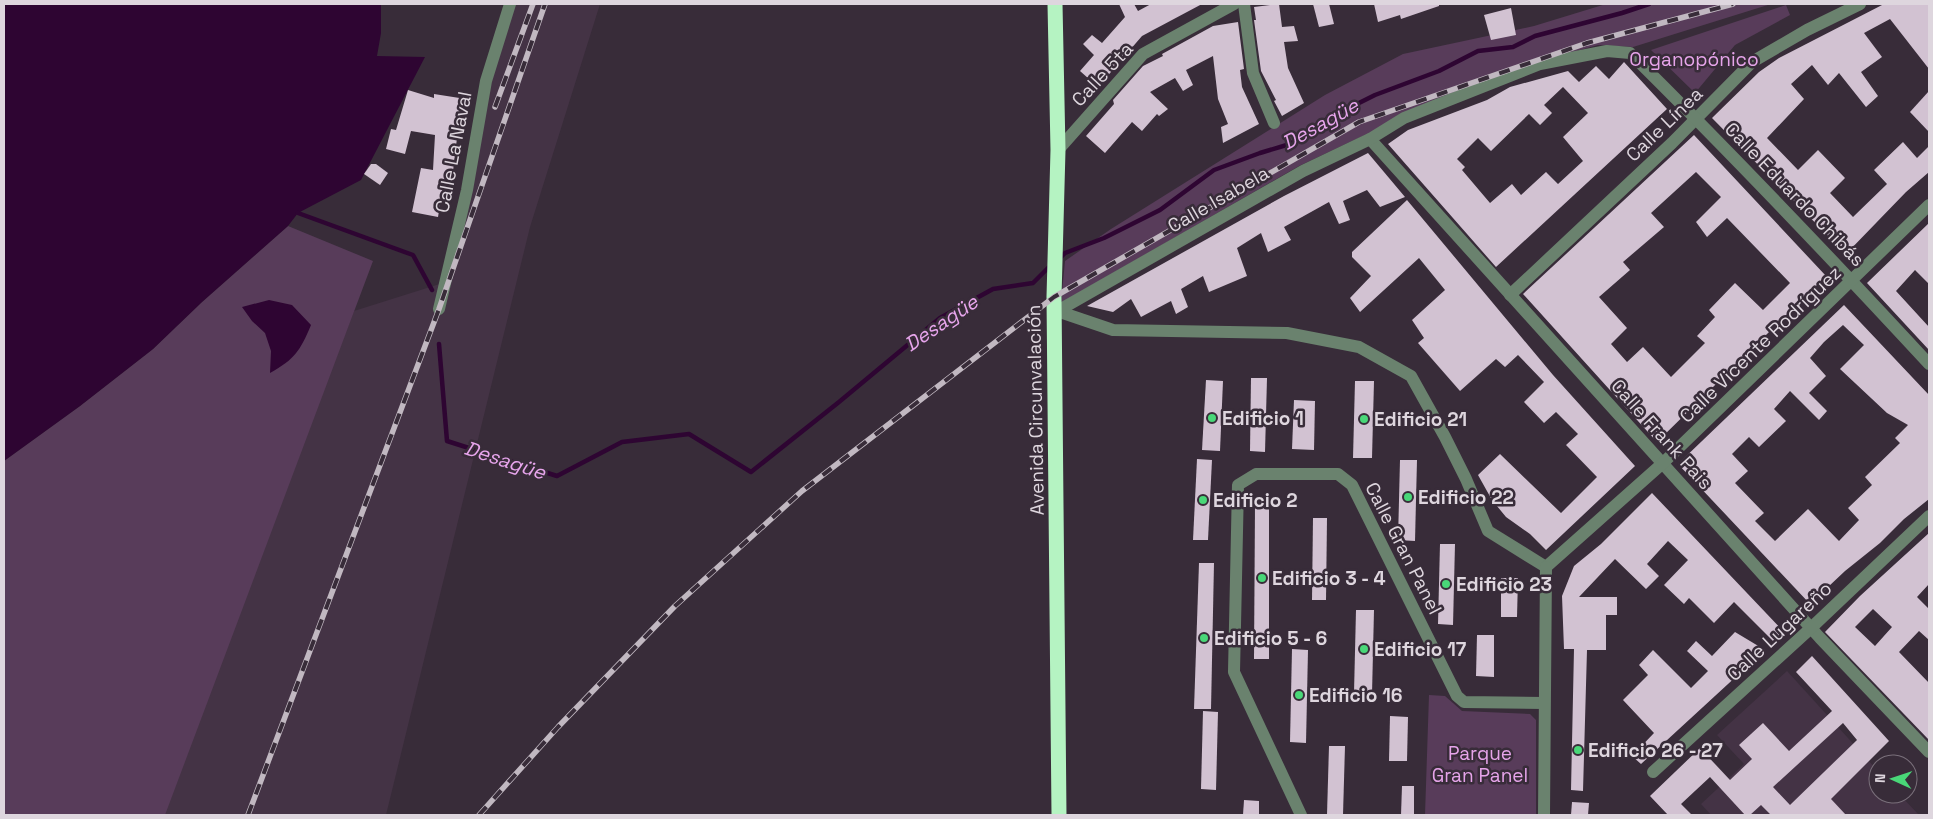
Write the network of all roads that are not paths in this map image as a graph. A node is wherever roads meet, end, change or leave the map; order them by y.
1 (510, 4) edge
2 (1055, 4) edge
3 (1234, 4) edge
4 (1244, 4) edge
5 (1860, 4) edge
6 (1630, 53) joint
7 (1696, 119) junction
8 (1274, 123) dead end
9 (1370, 139) junction
10 (1058, 150) junction
11 (1929, 205) edge
12 (1853, 281) junction
13 (1510, 295) junction
14 (439, 309) dead end
15 (1056, 312) junction
16 (1929, 364) edge
17 (1663, 463) junction
18 (1929, 516) edge
19 (1546, 567) junction
20 (1811, 628) junction
21 (1544, 703) junction
22 (1929, 752) edge
23 (1653, 772) dead end
24 (1059, 815) edge
25 (1301, 815) edge
26 (1544, 815) edge

1 - 14 street, Calle La Naval
2 - 10 highway, Avenida Circunvalación
3 - 10 street, Calle 5ta
4 - 8 street
5 - 7 street, Calle Línea
6 - 7 street, Calle Eduardo Chibás
6 - 9 street, Calle Isabela
7 - 12 street, Calle Eduardo Chibás
7 - 13 street, Calle Línea
9 - 13 street, Calle Frank Pais
9 - 15 street, Calle Isabela
10 - 15 highway, Avenida Circunvalación
11 - 12 street, Calle Vicente Rodríguez
12 - 16 street, Calle Eduardo Chibás
12 - 17 street, Calle Vicente Rodríguez
13 - 17 street, Calle Frank Pais
15 - 19 street
15 - 24 highway, Avenida Circunvalación
17 - 19 street, Calle Vicente Rodríguez
17 - 20 street, Calle Frank Pais
18 - 20 street, Calle Lugareño
19 - 21 street
20 - 22 street, Calle Frank Pais
20 - 23 street, Calle Lugareño
21 - 25 street, Calle Gran Panel
21 - 26 street

